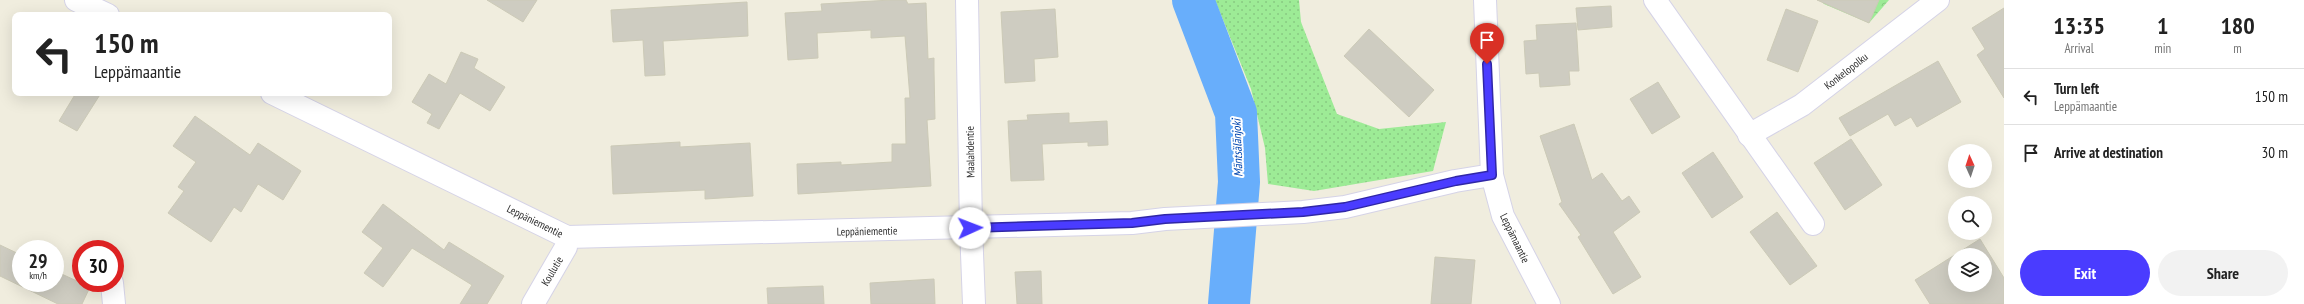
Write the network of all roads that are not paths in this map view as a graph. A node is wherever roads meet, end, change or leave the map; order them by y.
1 (76, 0) edge
2 (967, 0) edge
3 (1485, 0) edge
4 (1654, 0) edge
5 (1938, 0) edge
6 (109, 10) edge
7 (278, 96) edge
8 (1749, 135) junction
9 (1492, 175) junction
10 (1813, 224) dead end
11 (970, 228) junction
12 (567, 237) junction
13 (113, 292) edge
14 (114, 304) edge
15 (533, 304) edge
16 (974, 304) edge
17 (1549, 304) edge

1 - 6 street
2 - 11 street, Maalahdentie
3 - 9 street, Leppämaantie
4 - 8 street
5 - 8 street, Konkelopolku
7 - 12 street, Leppäniementie
8 - 10 street
9 - 11 street, Leppäniementie
9 - 17 street, Leppämaantie
11 - 12 street, Leppäniementie
11 - 16 street, Maalahdentie
12 - 15 street, Koulutie
13 - 14 street

